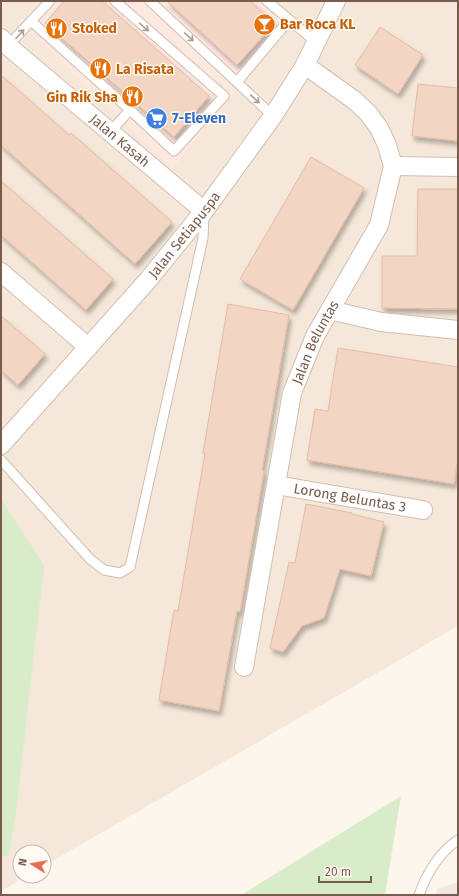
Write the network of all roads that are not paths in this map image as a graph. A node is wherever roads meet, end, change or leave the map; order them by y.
1 (50, 1) edge
2 (115, 1) edge
3 (150, 1) edge
4 (267, 1) edge
5 (336, 1) edge
6 (289, 20) junction
7 (31, 21) junction
8 (5, 42) edge
9 (316, 42) junction
10 (305, 65) junction
11 (237, 82) junction
12 (130, 110) junction
13 (273, 116) junction
14 (110, 132) junction
15 (393, 166) junction
16 (458, 167) edge
17 (204, 211) junction
18 (1, 272) edge
19 (330, 310) junction
20 (458, 330) edge
21 (88, 347) junction
22 (1, 445) edge
23 (1, 460) edge
24 (276, 485) junction
25 (423, 510) dead end
26 (244, 667) dead end
27 (458, 840) edge
28 (419, 895) edge

1 - 7 lane
2 -> 12 lane
3 -> 11 lane
4 - 6 lane
5 - 9 street, Jalan Setiapuspa
6 - 9 lane
6 - 11 lane
8 -> 7 lane
7 - 12 lane
8 - 14 street, Jalan Kasah
9 - 10 street, Jalan Setiapuspa
10 - 13 street, Jalan Setiapuspa
10 - 15 street, Jalan Beluntas
11 -> 13 lane
12 - 14 lane
13 - 17 street, Jalan Setiapuspa
14 - 17 street, Jalan Kasah
15 - 16 street
15 - 19 street, Jalan Beluntas
17 - 21 street, Jalan Setiapuspa
17 - 23 lane
18 - 21 street
19 - 20 street
19 - 24 street, Jalan Beluntas
21 - 22 street, Jalan Setiapuspa
24 - 25 street, Lorong Beluntas 3
24 - 26 street, Jalan Beluntas
27 - 28 lane

